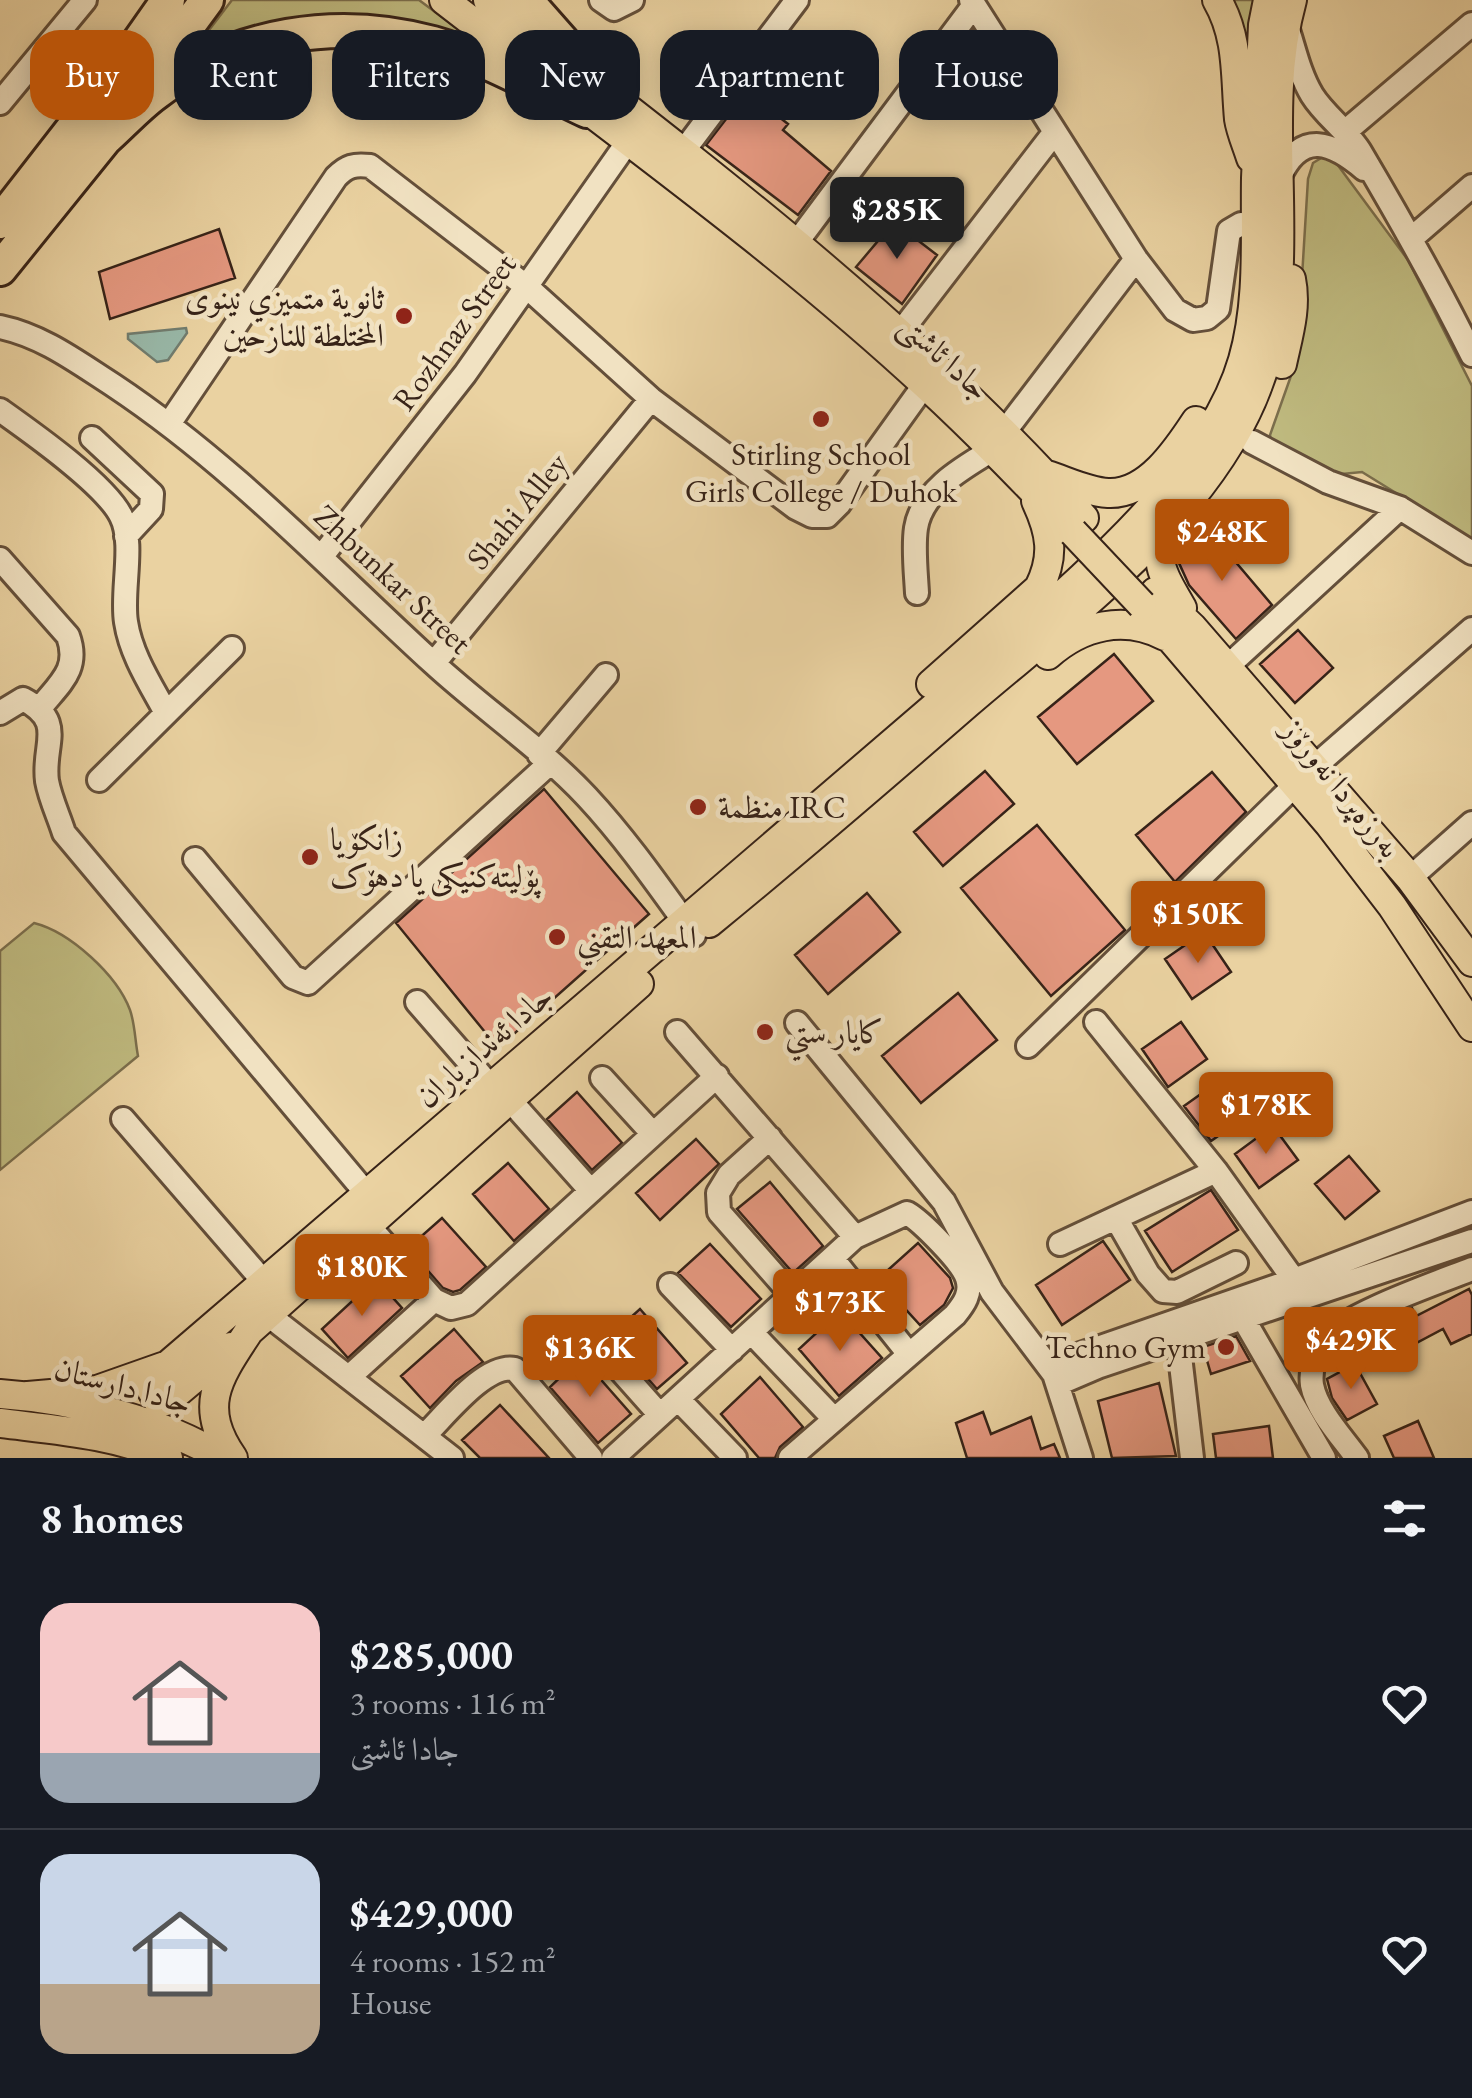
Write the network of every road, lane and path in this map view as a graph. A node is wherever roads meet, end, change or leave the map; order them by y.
1 (85, 0) edge
2 (142, 0) edge
3 (168, 0) edge
4 (207, 0) edge
5 (444, 0) edge
6 (488, 0) edge
7 (526, 0) edge
8 (600, 0) edge
9 (632, 0) edge
10 (797, 0) edge
11 (1217, 0) edge
12 (973, 3) edge
13 (1282, 7) edge
14 (1472, 24) edge
15 (134, 30) edge
16 (147, 30) edge
17 (520, 30) edge
18 (547, 30) edge
19 (505, 41) edge
20 (505, 70) edge
21 (0, 103) edge
22 (79, 120) edge
23 (612, 120) edge
24 (627, 120) edge
25 (1346, 131) junction
26 (1054, 133) junction
27 (105, 139) junction
28 (629, 140) junction
29 (682, 153) junction
30 (1374, 178) junction
31 (1264, 183) junction
32 (1472, 186) edge
33 (0, 222) edge
34 (1242, 224) junction
35 (1282, 232) junction
36 (1412, 238) junction
37 (796, 242) junction
38 (1136, 258) junction
39 (0, 270) edge
40 (527, 287) junction
41 (0, 326) edge
42 (900, 333) junction
43 (1470, 346) edge
44 (925, 384) junction
45 (651, 400) junction
46 (0, 410) edge
47 (169, 424) junction
48 (92, 438) dead end
49 (999, 440) junction
50 (1252, 442) junction
51 (1037, 480) junction
52 (1184, 488) junction
53 (1400, 508) junction
54 (126, 536) junction
55 (1472, 553) edge
56 (322, 556) junction
57 (0, 559) edge
58 (917, 593) dead end
59 (1148, 598) joint
60 (1472, 628) edge
61 (1181, 633) junction
62 (232, 648) dead end
63 (434, 664) junction
64 (1226, 667) junction
65 (606, 675) dead end
66 (40, 708) junction
67 (166, 713) junction
68 (0, 714) edge
69 (544, 759) junction
70 (1305, 776) junction
71 (99, 780) dead end
72 (1472, 823) edge
73 (781, 851) junction
74 (195, 859) dead end
75 (1410, 878) junction
76 (689, 928) junction
77 (1472, 962) edge
78 (417, 1002) dead end
79 (1096, 1022) dead end
80 (797, 1024) dead end
81 (1472, 1028) edge
82 (677, 1032) dead end
83 (1028, 1046) dead end
84 (717, 1076) junction
85 (602, 1078) dead end
86 (500, 1093) junction
87 (122, 1119) dead end
88 (654, 1134) junction
89 (770, 1138) junction
90 (1216, 1171) junction
91 (592, 1191) junction
92 (366, 1193) junction
93 (1472, 1212) edge
94 (1116, 1218) junction
95 (367, 1224) junction
96 (855, 1237) junction
97 (1472, 1241) edge
98 (1060, 1244) dead end
99 (832, 1258) junction
100 (1236, 1263) dead end
101 (1472, 1268) edge
102 (1294, 1280) junction
103 (264, 1282) junction
104 (670, 1285) dead end
105 (1326, 1290) junction
106 (792, 1295) junction
107 (434, 1300) junction
108 (1243, 1318) junction
109 (258, 1322) junction
110 (1343, 1324) junction
111 (751, 1332) junction
112 (1178, 1340) junction
113 (596, 1343) dead end
114 (732, 1350) junction
115 (908, 1353) junction
116 (1097, 1357) junction
117 (168, 1365) junction
118 (1054, 1374) junction
119 (349, 1378) junction
120 (14, 1395) edge
121 (678, 1399) junction
122 (660, 1415) junction
123 (834, 1419) junction
124 (0, 1423) edge
125 (424, 1436) junction
126 (168, 1458) edge
127 (222, 1458) edge
128 (233, 1458) edge
129 (452, 1458) edge
130 (591, 1458) edge
131 (613, 1458) edge
132 (734, 1458) edge
133 (790, 1458) edge
134 (1080, 1458) edge
135 (1192, 1458) edge
136 (1324, 1458) edge
137 (1357, 1458) edge

1 - 21 street
2 - 15 highway
3 - 16 highway
4 - 27 highway
5 - 19 main road, جادا ئاشتی
6 - 17 main road, جادا ئاشتی
7 - 18 highway
8 - 9 street
10 - 29 street
11 - 31 main road
12 - 26 street
12 - 37 street
13 - 25 street
13 - 31 main road
14 - 25 street
20 - 27 highway
22 - 33 highway
23 - 28 main road, جادا ئاشتی
24 - 29 main road, جادا ئاشتی
25 - 30 street
26 - 38 street
26 - 42 street
27 - 39 highway
28 - 40 street, Rozhnaz Street
28 - 44 main road, جادا ئاشتی
29 - 37 main road, جادا ئاشتی
30 - 31 street
30 - 36 street
31 - 34 main road
31 - 35 main road
31 - 52 main road
32 - 36 street
34 - 38 street
34 - 51 main road
35 - 50 main road
35 - 52 main road
36 - 43 street
37 - 42 main road, جادا ئاشتی
38 - 49 street
40 - 45 street
40 - 47 street
40 - 56 street, Rozhnaz Street
41 - 47 street, Zhbunkar Street
42 - 49 main road, جادا ئاشتی
44 - 45 street
44 - 49 main road, جادا ئاشتی
45 - 63 street, Shahi Alley
46 - 54 street
47 - 56 street, Zhbunkar Street
48 - 54 street
49 - 51 main road, جادا ئاشتی
49 - 58 street
50 - 53 street
50 - 61 main road
51 - 59 main road, جادا ئاشتی
51 - 73 main road
52 - 73 main road, جادا ئەندازیاران
53 - 55 street
53 - 64 street
54 - 67 street
56 - 63 street, Zhbunkar Street
57 - 66 street
59 - 61 main road, بەرزەپردا نەورۆز
60 - 70 street
61 - 64 main road, بەرزەپردا نەورۆز
61 - 70 main road, بەرزەپردا نەورۆز
61 - 73 main road
62 - 67 street
63 - 69 street, Zhbunkar Street
64 - 70 main road, بەرزەپردا نەورۆز
65 - 69 street
66 - 68 street
66 - 92 street
67 - 71 street
69 - 74 street
69 - 76 street, Zhbunkar Street
70 - 75 main road, بەرزەپردا نەورۆز
70 - 81 main road, بەرزەپردا نەورۆز
70 - 83 street
72 - 75 street
73 - 76 main road, جادا ئەندازیاران
75 - 77 main road, بەرزەپردا نەورۆز
76 - 86 main road, جادا ئەندازیاران
78 - 86 street
79 - 90 street
80 - 118 street
82 - 84 street
84 - 88 street
84 - 89 street
85 - 88 street
86 - 91 street
86 - 92 main road, جادا ئەندازیاران
86 - 95 main road, جادا ئەندازیاران
87 - 103 street
88 - 91 street
89 - 96 street
89 - 106 street
90 - 94 street
90 - 102 street
91 - 107 street
92 - 103 main road, جادا ئەندازیاران
93 - 102 street
94 - 98 street
94 - 100 street
95 - 107 street
95 - 109 main road, جادا ئەندازیاران
96 - 99 street
96 - 115 street
97 - 105 street
99 - 106 street
99 - 115 street
101 - 110 street
102 - 116 street
103 - 117 main road, جادا ئەندازیاران
104 - 114 street
105 - 108 street
105 - 110 street
106 - 111 street
107 - 119 street
108 - 112 street
108 - 136 street
109 - 117 main road
109 - 119 street
109 - 128 main road, جادا ئەندازیاران
110 - 137 street
111 - 114 street
111 - 123 street
112 - 116 street
112 - 135 street
113 - 122 street
114 - 121 street
115 - 123 street
116 - 118 street
117 - 120 main road, جادا ئەندازیاران
118 - 134 street
119 - 125 street
120 - 127 main road, جادا دارستان
121 - 122 street
121 - 132 street
122 - 131 street
123 - 133 street
124 - 126 main road, جادا دارستان
125 - 129 street
125 - 130 street

